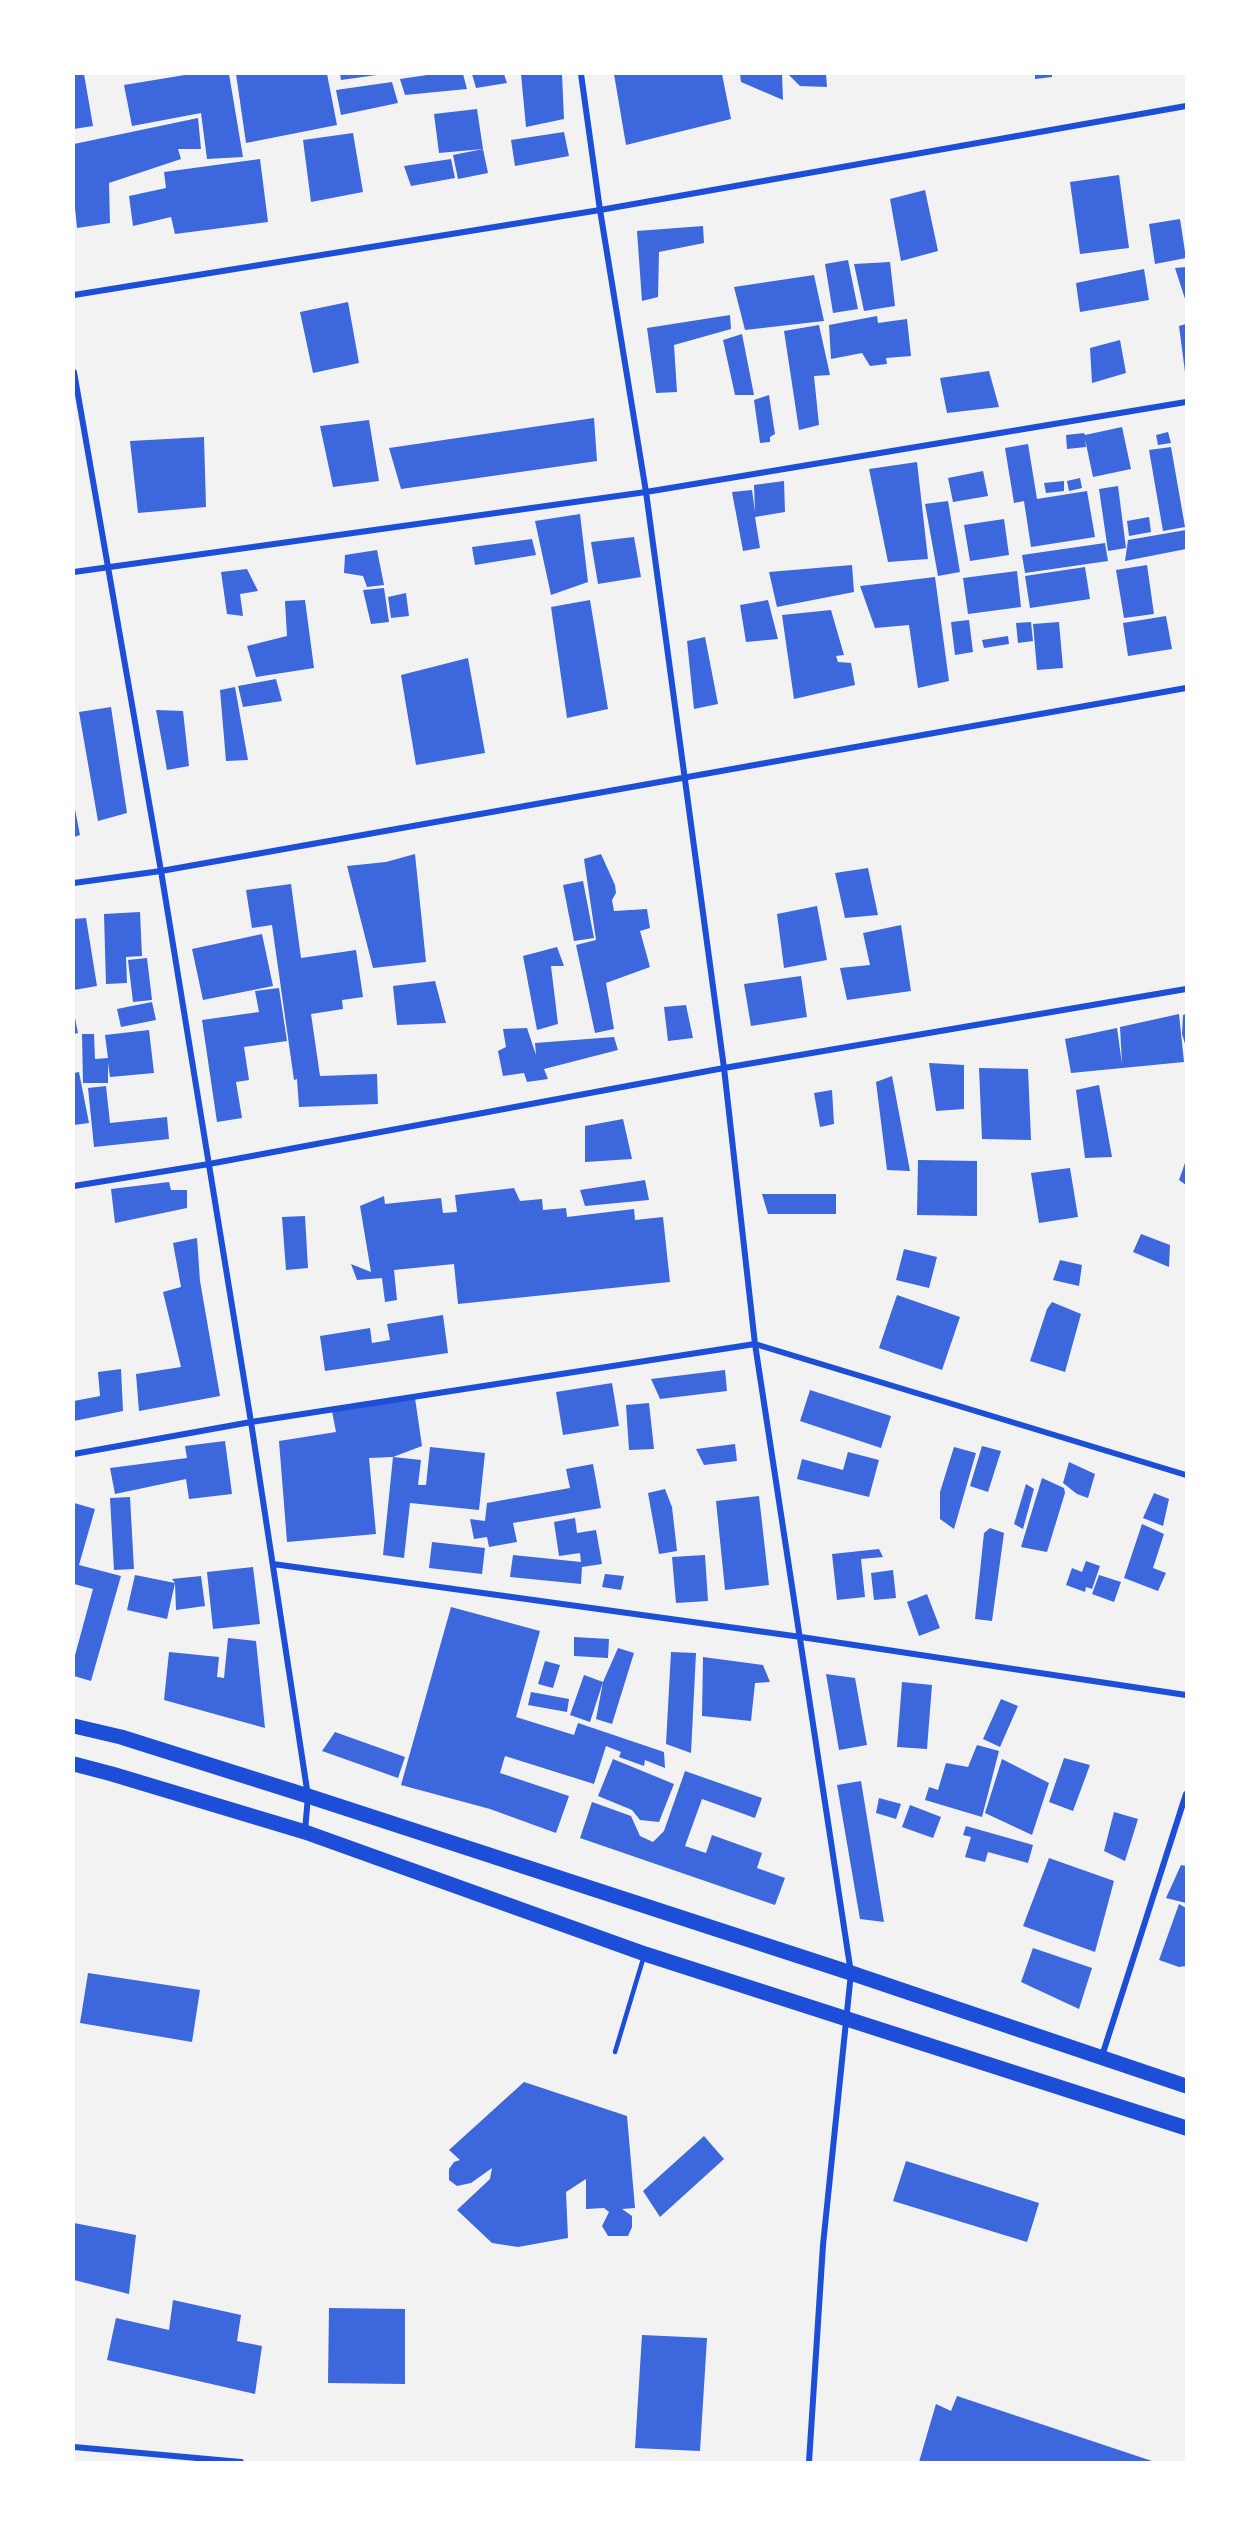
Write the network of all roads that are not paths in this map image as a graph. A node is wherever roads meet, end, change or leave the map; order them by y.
1 (581, 74) edge
2 (1186, 106) edge
3 (600, 210) junction
4 (74, 295) edge
5 (74, 372) edge
6 (1186, 402) edge
7 (646, 492) junction
8 (108, 567) junction
9 (74, 572) edge
10 (1186, 688) edge
11 (684, 778) junction
12 (161, 871) junction
13 (74, 883) edge
14 (1186, 989) edge
15 (723, 1068) junction
16 (209, 1164) junction
17 (74, 1186) edge
18 (756, 1344) junction
19 (251, 1422) junction
20 (74, 1454) edge
21 (1186, 1475) edge
22 (273, 1564) junction
23 (801, 1637) junction
24 (1186, 1695) edge
25 (74, 1726) edge
26 (74, 1764) edge
27 (1186, 1794) edge
28 (308, 1796) junction
29 (304, 1832) junction
30 (645, 1954) junction
31 (851, 1973) junction
32 (848, 2020) junction
33 (615, 2052) dead end
34 (1102, 2056) junction
35 (1186, 2086) edge
36 (1186, 2128) edge
37 (74, 2447) edge
38 (241, 2463) edge
39 (809, 2463) edge

1 - 3 street
2 - 3 street
3 - 4 street
3 - 7 street
5 - 8 street
6 - 7 street
7 - 8 street
7 - 11 street
8 - 9 street
8 - 12 street
10 - 11 street
11 - 12 street
11 - 15 street
12 - 13 street
12 - 16 street
14 - 15 street
15 - 16 street
15 - 18 street
16 - 17 street
16 - 19 street
18 - 19 street
18 - 21 street
18 - 23 street
19 - 20 street
19 - 22 street
22 - 23 street
22 - 28 street
23 - 24 street
23 - 31 street
25 - 28 main road
26 - 29 main road
27 - 34 street
28 - 29 street
28 - 31 main road
29 - 30 main road
30 - 32 main road
30 - 33 lane
31 - 32 street
31 - 34 main road
32 - 36 main road
32 - 39 street
34 - 35 main road
37 - 38 street

